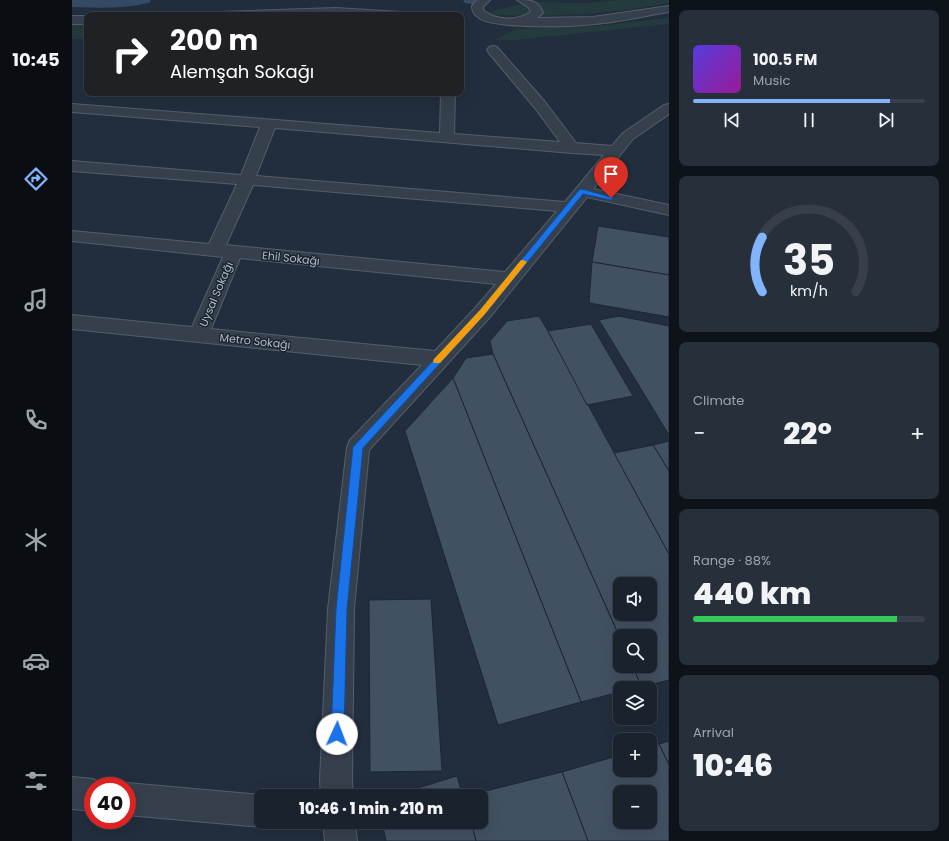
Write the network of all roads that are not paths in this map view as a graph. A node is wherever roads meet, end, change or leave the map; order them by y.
1 (484, 0) edge
2 (523, 0) edge
3 (669, 9) edge
4 (307, 12) edge
5 (352, 12) edge
6 (468, 19) dead end
7 (72, 20) edge
8 (84, 20) edge
9 (496, 21) junction
10 (517, 22) junction
11 (493, 50) dead end
12 (448, 96) edge
13 (72, 108) edge
14 (669, 108) edge
15 (269, 124) junction
16 (447, 138) junction
17 (572, 148) junction
18 (615, 151) junction
19 (72, 166) edge
20 (247, 180) junction
21 (575, 199) junction
22 (669, 210) edge
23 (72, 236) edge
24 (225, 251) junction
25 (510, 279) junction
26 (72, 322) edge
27 (198, 335) junction
28 (439, 359) junction
29 (337, 789) edge
30 (72, 793) edge
31 (84, 794) edge
32 (136, 800) edge
33 (254, 810) edge
34 (340, 829) edge
35 (341, 841) edge

1 - 9 street
2 - 10 street
3 - 10 street
4 - 5 street
6 - 9 street
7 - 8 street
9 - 10 street
11 - 17 street
12 - 16 street
13 - 15 street
14 - 18 street
15 - 16 street
15 - 20 street, Uysal Sokağı
16 - 17 street
17 - 18 street
18 - 21 street
19 - 20 street
20 - 21 street
20 - 24 street, Uysal Sokağı
21 - 22 street
21 - 25 street
23 - 24 street, Ehil Sokağı
24 - 25 street, Ehil Sokağı
24 - 27 street, Uysal Sokağı
25 - 28 street
26 - 27 street, Metro Sokağı
27 - 28 street, Metro Sokağı
28 - 29 street
30 - 31 street
32 - 33 street
34 - 35 street

